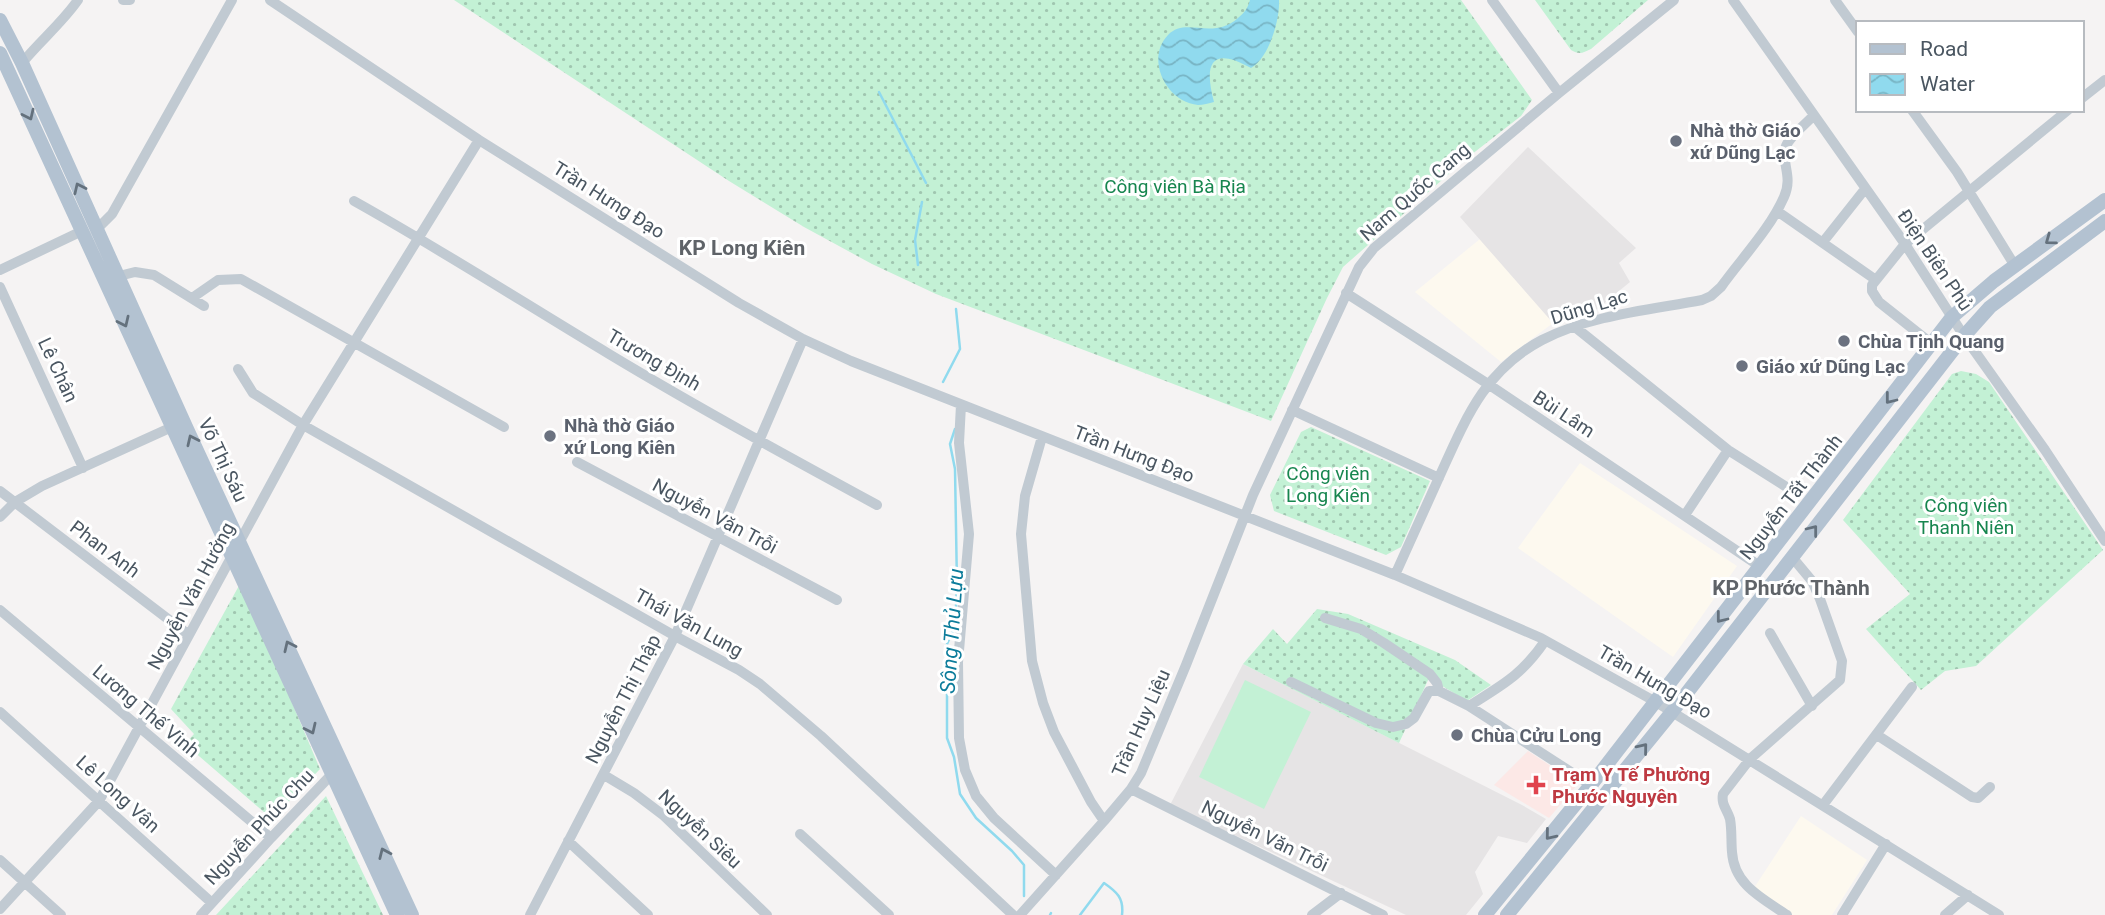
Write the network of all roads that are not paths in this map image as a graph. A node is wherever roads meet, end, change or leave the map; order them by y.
1 (78, 0) edge
2 (123, 0) edge
3 (130, 0) edge
4 (232, 0) edge
5 (270, 0) edge
6 (1492, 0) edge
7 (1674, 0) edge
8 (1733, 0) edge
9 (1835, 0) edge
10 (0, 20) edge
11 (1856, 29) edge
12 (0, 53) edge
13 (22, 63) junction
14 (2105, 80) edge
15 (1559, 93) junction
16 (2084, 96) edge
17 (1913, 112) edge
18 (2066, 112) edge
19 (1813, 116) junction
20 (479, 140) junction
21 (1865, 189) junction
22 (1969, 191) junction
23 (2105, 200) edge
24 (354, 201) dead end
25 (1777, 211) junction
26 (2105, 221) edge
27 (98, 229) junction
28 (82, 231) junction
29 (419, 237) junction
30 (1823, 242) junction
31 (1905, 244) junction
32 (2015, 266) junction
33 (0, 270) edge
34 (119, 276) junction
35 (1876, 280) junction
36 (0, 287) edge
37 (1346, 293) junction
38 (192, 298) junction
39 (204, 306) dead end
40 (1952, 317) junction
41 (1575, 327) junction
42 (1964, 335) junction
43 (803, 339) junction
44 (354, 341) junction
45 (1933, 344) junction
46 (238, 369) dead end
47 (1488, 384) junction
48 (961, 405) junction
49 (1292, 410) junction
50 (303, 425) junction
51 (172, 427) junction
52 (504, 427) dead end
53 (1042, 437) junction
54 (760, 442) junction
55 (1728, 450) junction
56 (577, 463) dead end
57 (83, 468) junction
58 (1438, 478) junction
59 (1788, 488) dead end
60 (0, 491) edge
61 (15, 502) junction
62 (877, 505) dead end
63 (1685, 515) junction
64 (1245, 516) junction
65 (0, 517) edge
66 (2105, 517) edge
67 (2095, 526) junction
68 (719, 538) junction
69 (2105, 541) edge
70 (240, 542) junction
71 (1792, 557) junction
72 (231, 558) junction
73 (1761, 567) junction
74 (1395, 575) junction
75 (837, 600) dead end
76 (0, 610) edge
77 (1325, 618) dead end
78 (1770, 633) dead end
79 (189, 635) junction
80 (675, 636) junction
81 (1545, 642) junction
82 (1291, 682) dead end
83 (1912, 687) dead end
84 (1439, 691) junction
85 (1656, 702) junction
86 (1469, 706) junction
87 (1812, 706) junction
88 (0, 712) edge
89 (1672, 712) junction
90 (139, 729) junction
91 (1877, 735) junction
92 (1750, 760) junction
93 (339, 771) junction
94 (604, 775) junction
95 (1591, 785) junction
96 (1990, 787) dead end
97 (1131, 789) junction
98 (99, 801) junction
99 (1823, 805) junction
100 (1104, 821) junction
101 (800, 834) dead end
102 (271, 838) junction
103 (568, 841) junction
104 (1886, 844) junction
105 (0, 860) edge
106 (1056, 875) junction
107 (25, 883) junction
108 (1341, 893) junction
109 (1968, 895) junction
110 (212, 903) junction
111 (0, 909) edge
112 (61, 915) edge
113 (201, 915) edge
114 (397, 915) edge
115 (412, 915) edge
116 (530, 915) edge
117 (648, 915) edge
118 (767, 915) edge
119 (889, 915) edge
120 (1013, 915) edge
121 (1020, 915) edge
122 (1312, 915) edge
123 (1383, 915) edge
124 (1485, 915) edge
125 (1507, 915) edge
126 (1787, 915) edge
127 (1842, 915) edge
128 (1945, 915) edge
129 (1999, 915) edge

1 - 13 street
2 - 3 street
4 - 27 street
5 - 20 street, Trần Hưng Đạo
6 - 15 street
7 - 15 street, Nam Quốc Cang
8 - 19 street, Điện Biên Phủ
9 - 11 street
10 - 13 main road, Võ Thị Sáu
12 -> 28 main road, Võ Thị Sáu
27 -> 13 main road, Võ Thị Sáu
14 - 16 street
15 - 37 street, Nam Quốc Cang
17 - 22 street
18 - 22 street
19 - 21 street, Điện Biên Phủ
19 - 25 street, Dũng Lạc
20 - 29 street, Nguyễn Văn Hưởng
20 - 43 street, Trần Hưng Đạo
21 - 30 street
21 - 31 street, Điện Biên Phủ
22 - 31 street
22 - 32 street
23 -> 32 main road, Nguyễn Tất Thành
24 - 29 street, Trương Định
25 - 30 street
25 - 41 street, Dũng Lạc
26 - 42 main road, Nguyễn Tất Thành
27 - 34 main road, Võ Thị Sáu
28 - 33 street
28 -> 51 main road, Võ Thị Sáu
29 - 44 street, Nguyễn Văn Hưởng
29 - 54 street, Trương Định
30 - 35 street
31 - 35 street
31 - 40 street, Điện Biên Phủ
32 - 40 main road, Nguyễn Tất Thành
34 - 38 street
70 -> 34 main road, Võ Thị Sáu
35 - 45 street
36 - 57 street, Lê Chân
37 - 47 street, Bùi Lâm
37 - 49 street, Nam Quốc Cang
38 - 39 street
38 - 44 street
40 - 42 street, Điện Biên Phủ
40 - 45 main road, Nguyễn Tất Thành
41 - 47 street, Dũng Lạc
41 - 55 street
42 - 67 street, Điện Biên Phủ
71 -> 42 main road, Nguyễn Tất Thành
43 - 48 street, Trần Hưng Đạo
43 - 54 street, Nguyễn Thị Thập
44 - 50 street, Nguyễn Văn Hưởng
44 - 52 street
45 -> 73 main road, Nguyễn Tất Thành
46 - 50 street, Thái Văn Lung
47 - 58 street, Dũng Lạc
47 - 63 street, Bùi Lâm
48 - 53 street, Trần Hưng Đạo
48 - 106 street
49 - 58 street
49 - 64 street, Nam Quốc Cang
50 - 70 street, Nguyễn Văn Hưởng
50 - 80 street, Thái Văn Lung
51 - 57 street
51 - 72 main road, Võ Thị Sáu
53 - 64 street, Trần Hưng Đạo
53 - 100 street
54 - 62 street, Trương Định
54 - 68 street, Nguyễn Thị Thập
55 - 59 street
55 - 63 street
56 - 68 street, Nguyễn Văn Trỗi
57 - 61 street
58 - 74 street, Dũng Lạc
60 - 61 street, Phan Anh
61 - 65 street
61 - 79 street, Phan Anh
63 - 73 street, Bùi Lâm
64 - 74 street, Trần Hưng Đạo
64 - 97 street, Trần Huy Liệu
66 - 67 street
67 - 69 street, Điện Biên Phủ
68 - 75 street, Nguyễn Văn Trỗi
68 - 80 street, Nguyễn Thị Thập
70 - 72 street, Nguyễn Văn Hưởng
93 -> 70 main road, Võ Thị Sáu
71 - 87 street
71 - 89 main road, Nguyễn Tất Thành
72 - 79 street, Nguyễn Văn Hưởng
72 -> 93 main road, Võ Thị Sáu
73 -> 85 main road, Nguyễn Tất Thành
74 - 81 street, Trần Hưng Đạo
76 - 90 street, Lương Thế Vinh
77 - 84 street
78 - 87 street
79 - 90 street, Nguyễn Văn Hưởng
80 - 94 street, Nguyễn Thị Thập
80 - 120 street, Thái Văn Lung
81 - 85 street, Trần Hưng Đạo
81 - 86 street
82 - 84 street
83 - 91 street
84 - 86 street
85 - 89 street, Trần Hưng Đạo
85 - 95 main road, Nguyễn Tất Thành
86 - 95 street
87 - 92 street
88 - 98 street, Lê Long Vân
89 - 92 street, Trần Hưng Đạo
125 -> 89 main road, Nguyễn Tất Thành
90 - 98 street, Nguyễn Văn Hưởng
90 - 102 street, Lương Thế Vinh
91 - 96 street
91 - 99 street
92 - 99 street, Trần Hưng Đạo
92 - 126 street
93 - 102 street, Nguyễn Phúc Chu
93 - 114 main road, Võ Thị Sáu
115 -> 93 main road, Võ Thị Sáu
94 - 103 street, Nguyễn Thị Thập
94 - 118 street, Nguyễn Siêu
95 -> 124 main road, Nguyễn Tất Thành
97 - 100 street, Trần Huy Liệu
97 - 108 street, Nguyễn Văn Trỗi
98 - 107 street, Nguyễn Văn Hưởng
98 - 110 street, Lê Long Vân
99 - 104 street, Trần Hưng Đạo
100 - 106 street, Trần Huy Liệu
101 - 119 street
102 - 110 street, Nguyễn Phúc Chu
103 - 116 street, Nguyễn Thị Thập
103 - 117 street
104 - 109 street, Trần Hưng Đạo
104 - 127 street
105 - 107 street
106 - 121 street, Trần Huy Liệu
107 - 111 street, Nguyễn Văn Hưởng
107 - 112 street
108 - 122 street
108 - 123 street, Nguyễn Văn Trỗi
109 - 128 street
109 - 129 street, Trần Hưng Đạo
110 - 113 street, Nguyễn Phúc Chu

